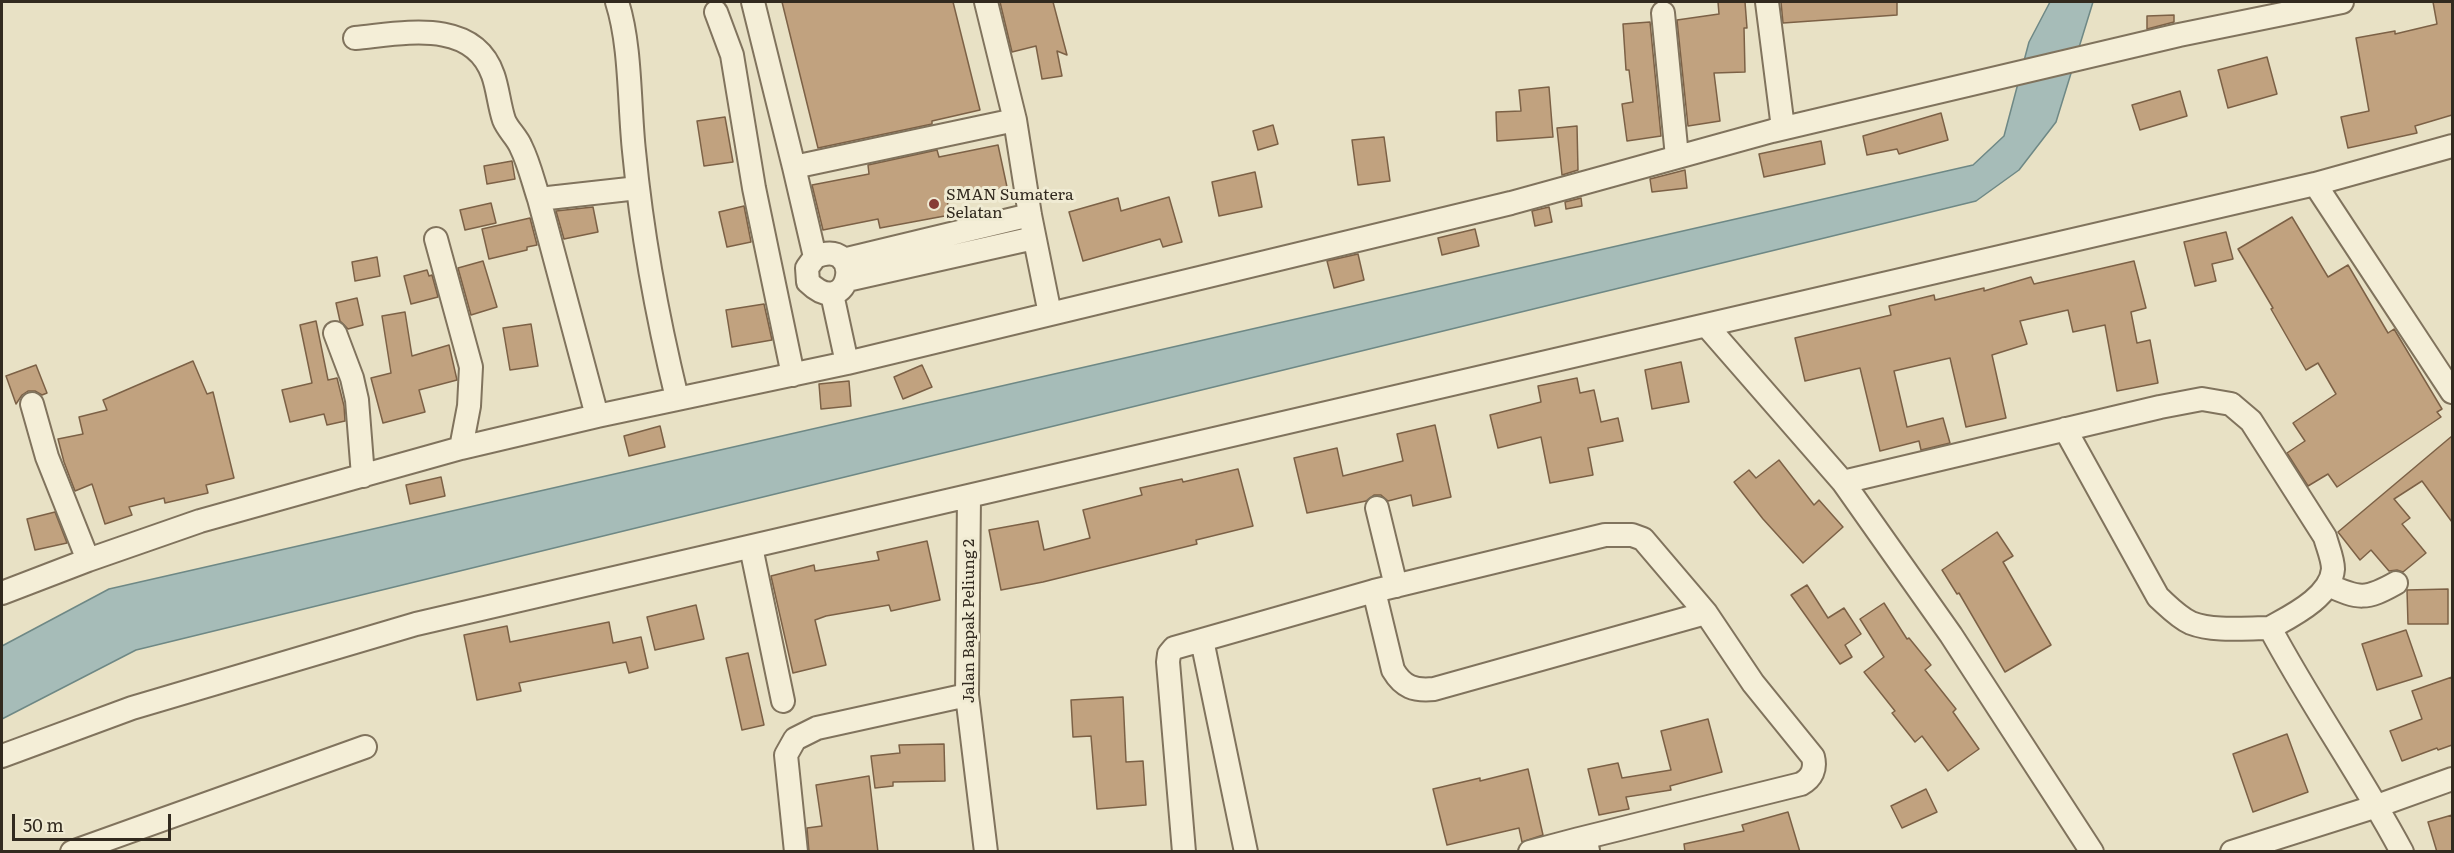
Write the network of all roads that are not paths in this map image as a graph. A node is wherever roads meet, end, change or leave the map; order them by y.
1 (617, 2) edge
2 (753, 2) edge
3 (986, 2) edge
4 (1767, 2) edge
5 (2342, 2) edge
6 (2269, 9) edge
7 (716, 12) dead end
8 (1663, 13) dead end
9 (356, 38) dead end
10 (1015, 120) junction
11 (1783, 128) junction
12 (2452, 146) edge
13 (1677, 157) junction
14 (794, 167) junction
15 (2314, 184) junction
16 (638, 188) junction
17 (539, 199) junction
18 (1030, 215) junction
19 (1034, 238) junction
20 (436, 239) dead end
21 (815, 257) junction
22 (841, 278) junction
23 (1050, 314) junction
24 (1706, 325) junction
25 (335, 333) dead end
26 (847, 363) junction
27 (793, 375) junction
28 (2452, 392) edge
29 (676, 398) junction
30 (32, 404) dead end
31 (597, 416) junction
32 (2065, 429) junction
33 (461, 448) junction
34 (363, 476) junction
35 (1843, 482) junction
36 (969, 497) junction
37 (1377, 508) dead end
38 (751, 547) junction
39 (88, 560) junction
40 (2396, 583) dead end
41 (2328, 585) junction
42 (1385, 588) junction
43 (2, 593) edge
44 (1706, 613) junction
45 (2270, 628) junction
46 (1202, 640) junction
47 (967, 695) junction
48 (783, 701) dead end
49 (365, 747) dead end
50 (2, 756) edge
51 (2452, 779) edge
52 (2377, 806) junction
53 (1584, 845) edge
54 (72, 852) edge
55 (796, 852) edge
56 (986, 852) edge
57 (1184, 852) edge
58 (1246, 852) edge
59 (1530, 852) edge
60 (2092, 852) edge
61 (2232, 852) edge
62 (2402, 852) edge

1 - 16 street
2 - 14 street
3 - 10 street
4 - 11 street
5 - 6 street
6 - 11 street
7 - 27 street
8 - 13 street
9 - 17 street
10 - 14 street
10 - 18 street
11 - 13 street
12 - 15 street
13 - 23 street
14 - 21 street
15 - 24 street
15 - 28 street
16 - 17 street
16 - 29 street
17 - 31 street
18 - 19 street
18 - 22 street
19 - 22 street
19 - 23 street
20 - 33 street
21 - 22 street
21 - 22 street
22 - 26 street
23 - 26 street
24 - 35 street
24 - 36 street
25 - 34 street
26 - 27 street
27 - 29 street
29 - 31 street
30 - 39 street
31 - 33 street
32 - 35 street
32 - 41 street
32 - 45 street
33 - 34 street
34 - 39 street
35 - 60 street
36 - 38 street
36 - 47 street, Jalan Bapak Peliung 2
37 - 42 street
38 - 48 street
38 - 50 street
39 - 43 street
40 - 41 street
41 - 45 street
42 - 44 street
42 - 44 street
42 - 46 street
44 - 53 street
45 - 52 street
46 - 57 street
46 - 58 street
47 - 55 street
47 - 56 street, Jalan Bapak Peliung 2
49 - 54 street
51 - 52 street
52 - 61 street
52 - 62 street
53 - 59 street

